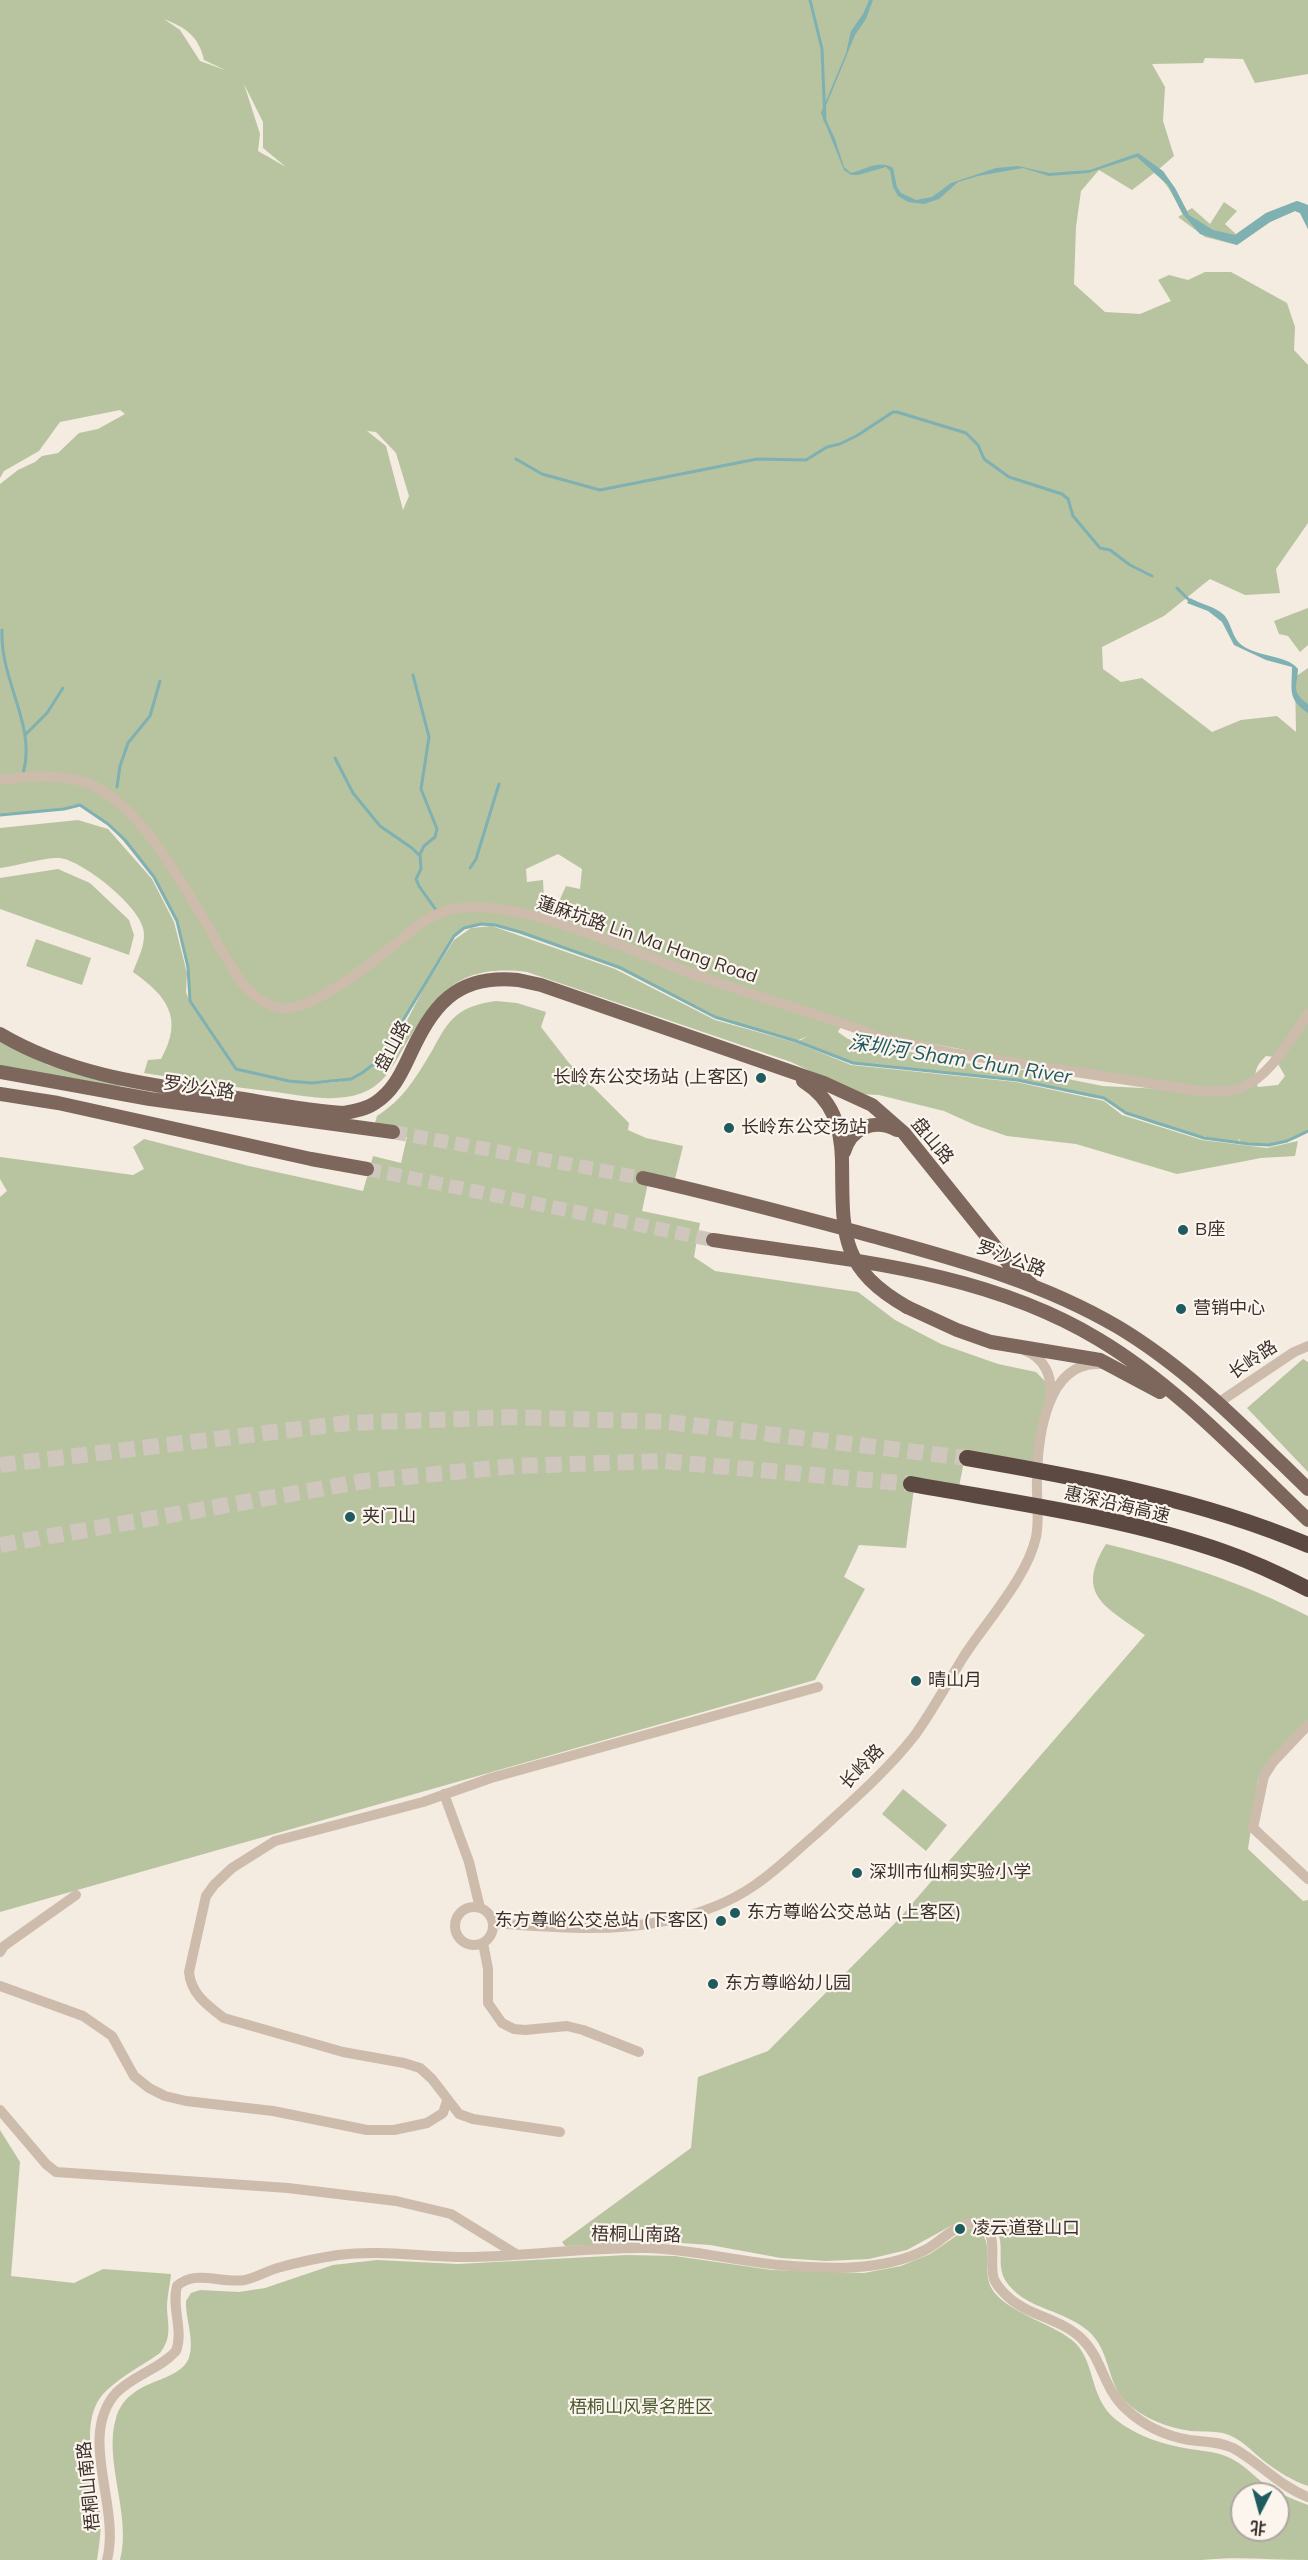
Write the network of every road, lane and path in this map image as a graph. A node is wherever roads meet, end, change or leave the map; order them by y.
1 (0, 780) edge
2 (1308, 1014) edge
3 (0, 1034) edge
4 (772, 1064) junction
5 (0, 1072) edge
6 (0, 1094) edge
7 (393, 1132) tunnel mouth
8 (904, 1133) junction
9 (842, 1160) junction
10 (367, 1169) tunnel mouth
11 (643, 1178) tunnel mouth
12 (713, 1240) tunnel mouth
13 (1032, 1285) junction
14 (1000, 1343) junction
15 (1308, 1346) edge
16 (1118, 1368) junction
17 (1050, 1401) junction
18 (1218, 1403) junction
19 (1197, 1415) junction
20 (967, 1458) tunnel mouth
21 (911, 1484) tunnel mouth
22 (1308, 1488) edge
23 (1308, 1520) edge
24 (1308, 1545) edge
25 (1308, 1589) edge
26 (818, 1687) dead end
27 (1308, 1725) edge
28 (444, 1794) junction
29 (1308, 1879) edge
30 (76, 1894) dead end
31 (480, 1908) junction
32 (493, 1923) junction
33 (483, 1943) junction
34 (0, 1952) edge
35 (0, 1986) edge
36 (639, 2052) dead end
37 (447, 2101) junction
38 (0, 2110) edge
39 (560, 2132) dead end
40 (516, 2254) junction
41 (1308, 2497) edge
42 (107, 2560) edge

1 - 2 street, 蓮麻坑路 Lin Ma Hang Road
3 - 4 main road, 盘山路
4 - 8 main road, 盘山路
4 - 9 main road, 盘山路
5 - 7 main road, 罗沙公路
6 - 10 main road
8 - 9 main road
8 - 13 main road, 盘山路
9 - 14 main road, 盘山路, bridge
11 - 13 main road, 罗沙公路
12 - 19 main road, 罗沙公路
13 - 18 main road, 罗沙公路
14 - 16 main road
14 - 17 street, 长岭路
15 - 18 street, 长岭路
16 - 17 street, 长岭路
16 - 19 main road
17 - 32 street, 长岭路
18 - 22 main road, 罗沙公路
19 - 23 main road, 罗沙公路
20 - 24 highway, 惠深沿海高速, bridge
21 - 25 highway, 惠深沿海高速, bridge
26 - 28 street
27 - 29 street
28 - 31 street
28 - 37 street
30 - 34 street
31 - 32 street
31 - 33 street
32 - 33 street
33 - 36 street
35 - 37 street
37 - 39 street
38 - 40 street
40 - 41 street, 梧桐山南路
40 - 42 street, 梧桐山南路

